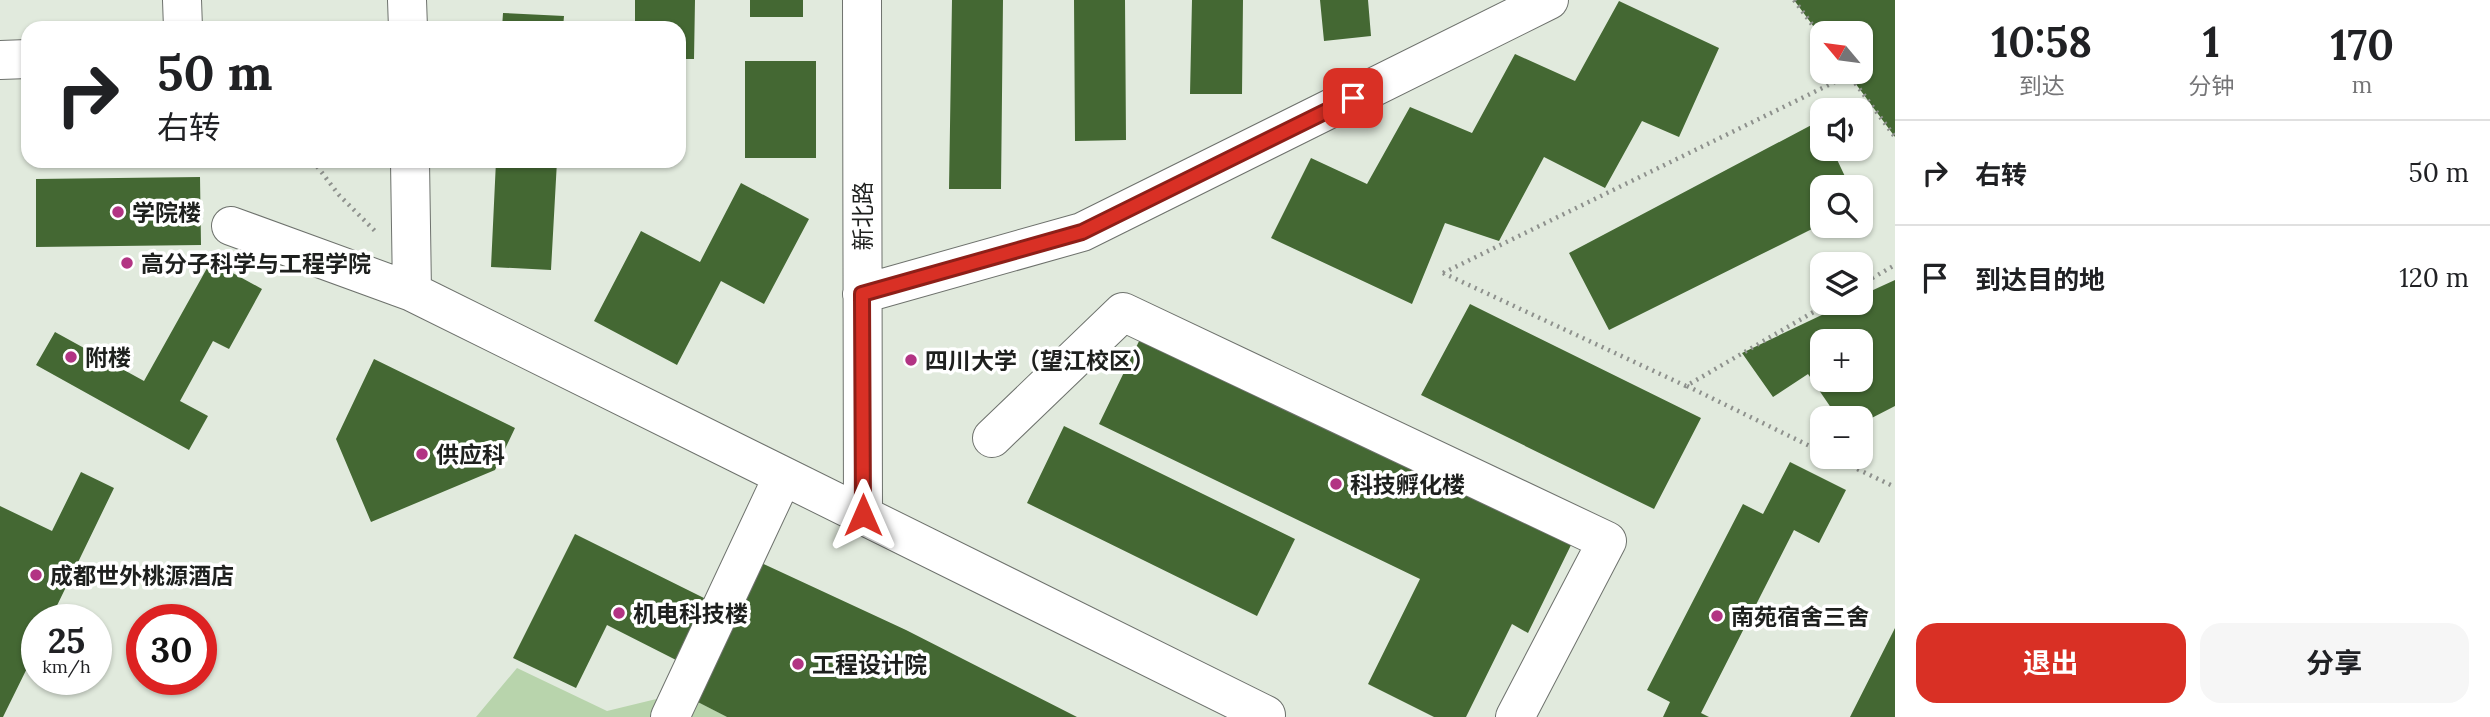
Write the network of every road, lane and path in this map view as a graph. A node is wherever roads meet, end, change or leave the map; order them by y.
1 (182, 0) edge
2 (407, 0) edge
3 (862, 0) edge
4 (1549, 0) edge
5 (1794, 0) edge
6 (183, 21) edge
7 (408, 21) edge
8 (1810, 22) edge
9 (0, 60) edge
10 (21, 60) edge
11 (1826, 84) edge
12 (1856, 84) edge
13 (1895, 137) edge
14 (318, 168) edge
15 (410, 168) edge
16 (231, 226) dead end
17 (1895, 265) edge
18 (1873, 278) edge
19 (412, 280) junction
20 (862, 294) junction
21 (1810, 314) edge
22 (1686, 386) junction
23 (992, 438) dead end
24 (1810, 446) edge
25 (1857, 469) edge
26 (783, 476) junction
27 (1895, 487) edge
28 (863, 515) junction
29 (1268, 716) edge
30 (670, 717) edge
31 (1515, 717) edge

1 - 6 street
2 - 7 street
3 - 20 street, 新北路
4 - 20 street
5 - 8 path
9 - 10 street
11 - 22 path
12 - 13 path
14 - 19 path
15 - 19 street
16 - 19 street
17 - 18 path
19 - 26 street
20 - 28 street, 新北路
21 - 22 path
22 - 24 path
23 - 31 street
25 - 27 path
26 - 28 street
26 - 30 street
28 - 29 street

